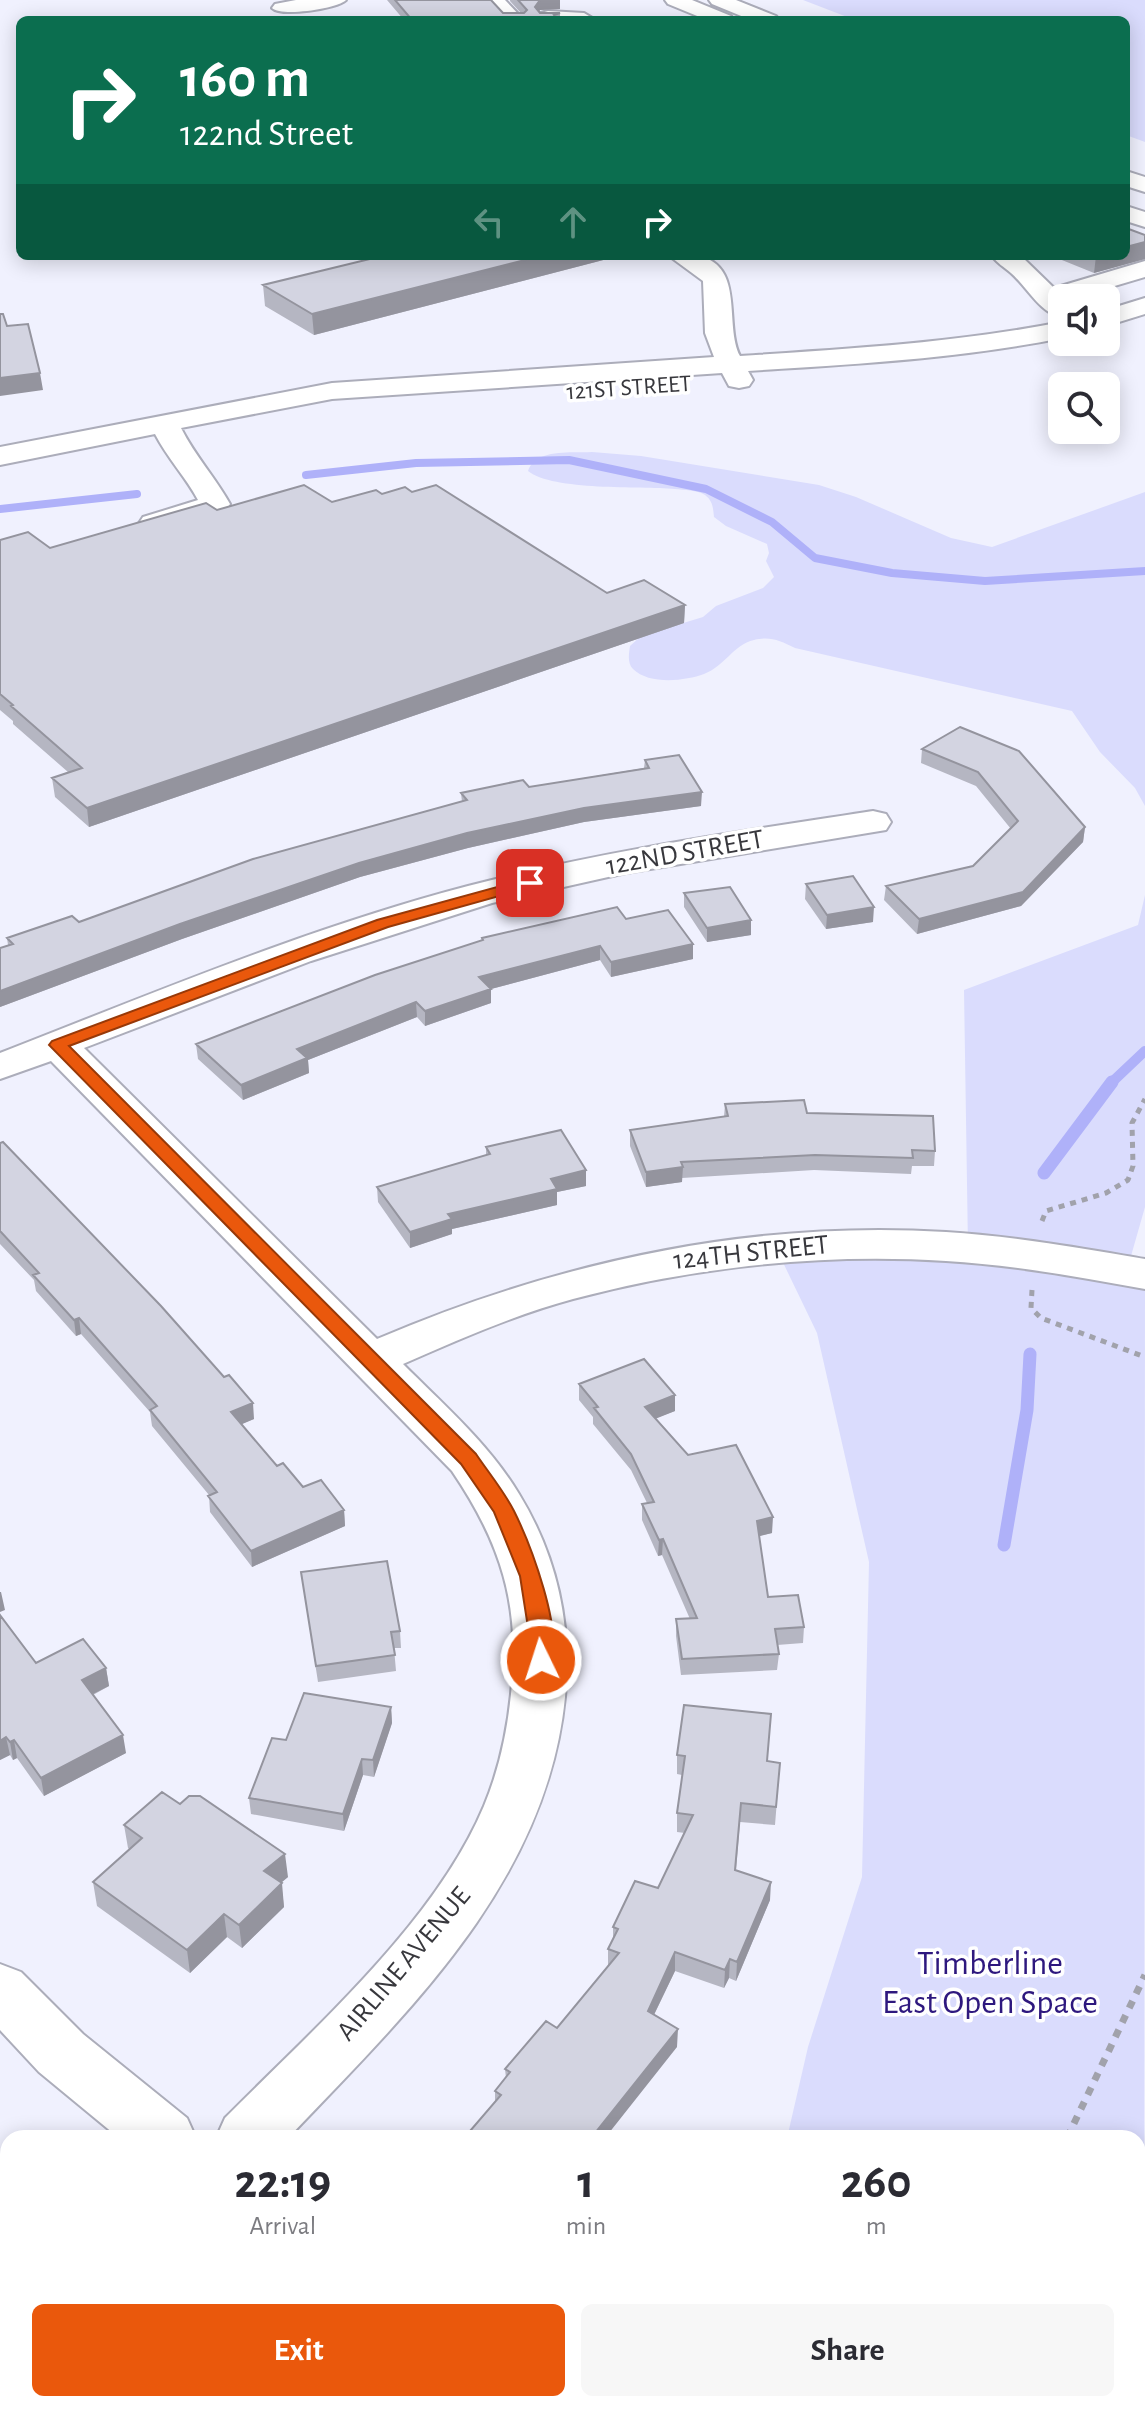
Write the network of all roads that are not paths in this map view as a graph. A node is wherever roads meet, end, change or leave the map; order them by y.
1 (336, 0) edge
2 (675, 0) edge
3 (719, 0) edge
4 (282, 8) dead end
5 (518, 11) edge
6 (580, 15) edge
7 (714, 16) edge
8 (759, 16) edge
9 (690, 260) edge
10 (1010, 260) edge
11 (1145, 269) edge
12 (1106, 284) edge
13 (1048, 295) edge
14 (1145, 306) edge
15 (1120, 314) edge
16 (1145, 328) edge
17 (1120, 332) edge
18 (1048, 349) edge
19 (736, 372) junction
20 (163, 422) junction
21 (0, 456) edge
22 (131, 530) edge
23 (873, 822) dead end
24 (58, 1045) junction
25 (0, 1067) edge
26 (1145, 1274) edge
27 (372, 1359) junction
28 (0, 1990) edge
29 (155, 2130) edge
30 (255, 2130) edge

1 - 4 street
2 - 7 street
3 - 8 street
5 - 6 street
9 - 19 street
10 - 13 street
11 - 12 street
14 - 15 street
16 - 17 street, 121ST STREET
18 - 19 street, 121ST STREET
19 - 20 street, 121ST STREET
20 - 21 street, 121ST STREET
20 - 22 street
23 - 24 street, 122ND STREET
24 - 25 street, 122ND STREET
24 - 27 street, AIRLINE AVENUE
26 - 27 street, 124TH STREET
27 - 30 street, AIRLINE AVENUE
28 - 29 street

